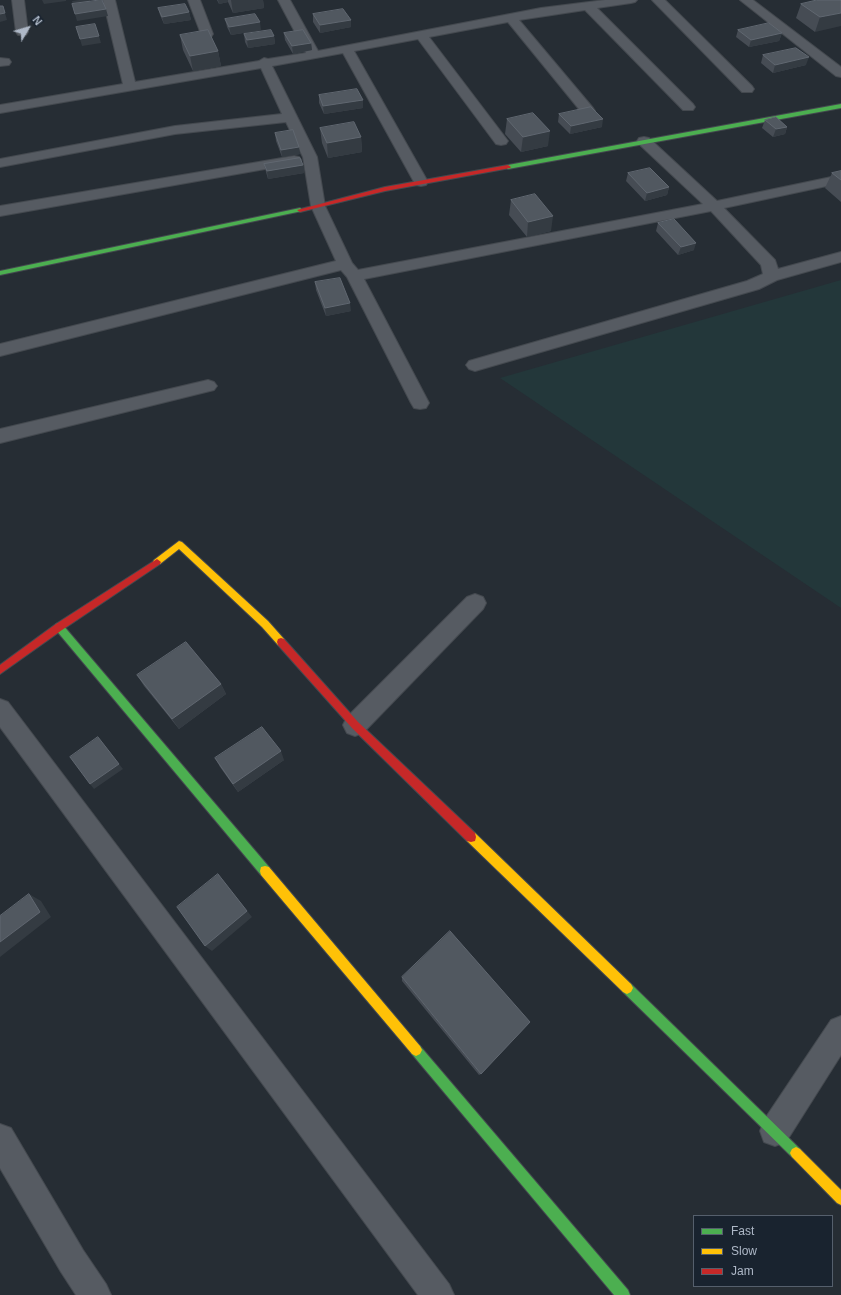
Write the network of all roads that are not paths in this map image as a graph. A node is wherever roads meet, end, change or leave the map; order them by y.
1 (18, 0) edge
2 (109, 0) edge
3 (194, 0) edge
4 (284, 0) edge
5 (631, 0) edge
6 (658, 0) edge
7 (746, 0) edge
8 (588, 6) junction
9 (511, 18) junction
10 (22, 32) dead end
11 (207, 34) edge
12 (421, 35) junction
13 (347, 49) junction
14 (314, 55) junction
15 (264, 62) junction
16 (841, 74) edge
17 (130, 86) junction
18 (747, 89) dead end
19 (841, 106) edge
20 (688, 107) dead end
21 (0, 109) edge
22 (588, 111) edge
23 (290, 117) junction
24 (501, 141) dead end
25 (644, 141) junction
26 (310, 157) junction
27 (0, 163) edge
28 (841, 179) edge
29 (421, 182) junction
30 (318, 206) junction
31 (714, 206) junction
32 (0, 211) edge
33 (841, 258) edge
34 (349, 270) junction
35 (0, 273) edge
36 (771, 276) junction
37 (0, 350) edge
38 (475, 365) dead end
39 (208, 386) dead end
40 (420, 402) dead end
41 (0, 436) edge
42 (475, 603) dead end
43 (59, 627) junction
44 (0, 670) edge
45 (0, 709) edge
46 (355, 725) junction
47 (841, 1030) edge
48 (775, 1131) junction
49 (4, 1155) edge
50 (841, 1199) edge
51 (95, 1295) edge
52 (438, 1295) edge
53 (623, 1295) edge

1 - 10 street
2 - 17 street
3 - 11 street
4 - 14 street
5 - 8 street
6 - 18 street
7 - 16 street
8 - 9 street
8 - 20 street
9 - 12 street
9 - 22 street
12 - 13 street
12 - 24 street
13 - 14 street
13 - 29 street
14 - 15 street
15 - 17 street
15 - 23 street
17 - 21 street
19 - 25 street
23 - 26 street
23 - 27 street
25 - 29 street
25 - 31 street
26 - 30 street
26 - 32 street
28 - 31 street
29 - 30 street
30 - 34 street
30 - 35 street
31 - 34 street
31 - 36 street
33 - 36 street
34 - 37 street
34 - 40 street
36 - 38 street
39 - 41 street
42 - 46 street
43 - 44 street
43 - 46 street
43 - 53 street
45 - 52 street
46 - 48 street
47 - 48 street
48 - 50 street
49 - 51 street

